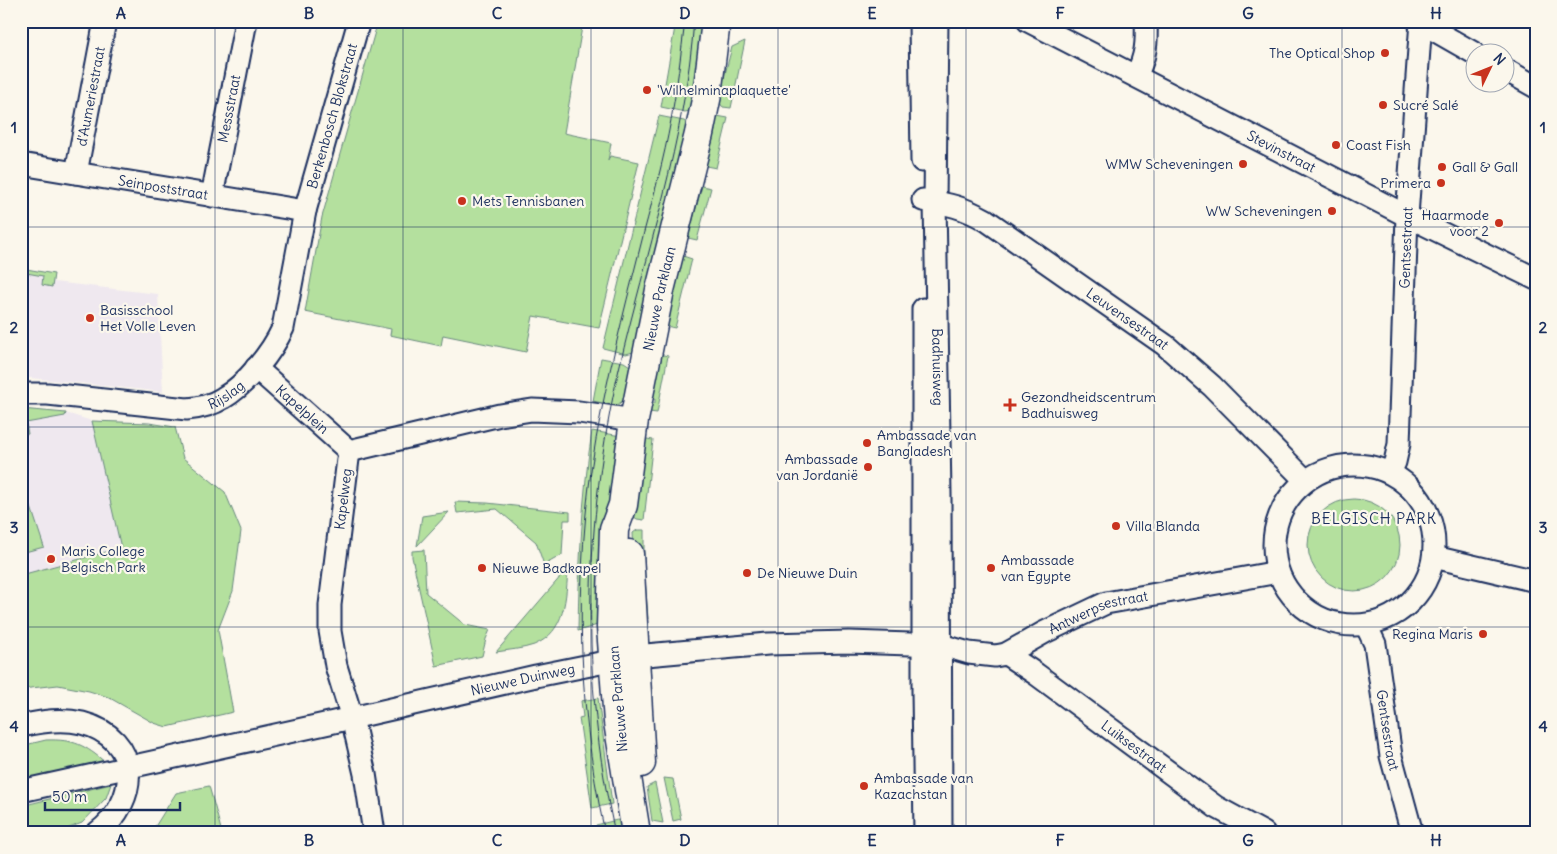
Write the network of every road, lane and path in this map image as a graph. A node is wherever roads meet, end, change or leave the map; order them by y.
1 (105, 21) edge
2 (246, 21) edge
3 (359, 21) edge
4 (716, 21) edge
5 (732, 21) edge
6 (920, 21) edge
7 (937, 21) edge
8 (1028, 21) edge
9 (1146, 21) edge
10 (1420, 22) edge
11 (1464, 47) edge
12 (1514, 75) edge
13 (1136, 76) junction
14 (1536, 87) edge
15 (707, 95) junction
16 (21, 164) edge
17 (76, 173) junction
18 (212, 196) junction
19 (929, 201) junction
20 (305, 211) junction
21 (1407, 216) junction
22 (1536, 279) edge
23 (256, 368) junction
24 (21, 394) edge
25 (634, 420) junction
26 (349, 451) junction
27 (1390, 472) junction
28 (1305, 480) junction
29 (1434, 557) junction
30 (1278, 572) junction
31 (1536, 581) edge
32 (1366, 625) junction
33 (932, 644) junction
34 (1006, 654) junction
35 (624, 658) junction
36 (352, 718) junction
37 (21, 726) edge
38 (128, 766) junction
39 (21, 791) edge
40 (97, 833) edge
41 (374, 833) edge
42 (636, 833) edge
43 (650, 833) edge
44 (925, 833) edge
45 (941, 833) edge
46 (1264, 833) edge
47 (1412, 833) edge

1 - 17 street, d'Aumeriestraat
2 - 18 street, Messstraat
3 - 20 street, Berkenbosch Blokstraat
4 - 15 main road, Nieuwe Parklaan
5 - 15 main road, Nieuwe Parklaan
6 - 19 street, Badhuisweg
7 - 19 street, Badhuisweg
8 - 13 street, Stevinstraat
9 - 13 street
10 - 11 street
10 - 21 street, Gentsestraat
12 - 14 street
13 - 21 street, Stevinstraat
15 - 25 main road, Nieuwe Parklaan
16 - 17 street, Seinpoststraat
17 - 18 street, Seinpoststraat
18 - 20 street, Seinpoststraat
19 - 28 street, Leuvensestraat
19 - 33 street, Badhuisweg
20 - 23 street, Rijslag
21 - 22 street, Stevinstraat
21 - 27 street, Gentsestraat
23 - 24 street, Rijslag
23 - 26 street, Kapelplein
25 - 26 street, Kapelweg
25 - 35 main road, Nieuwe Parklaan
26 - 36 street, Kapelweg
27 - 28 street
27 - 29 street
28 - 30 street
29 - 31 street
29 - 32 street
30 - 32 street
30 - 34 street, Antwerpsestraat
32 - 47 street, Gentsestraat
33 - 34 street, Antwerpsestraat
33 - 35 street, Nieuwe Duinweg
33 - 44 street, Badhuisweg
33 - 45 street, Badhuisweg
34 - 46 street, Luiksestraat
35 - 36 street, Nieuwe Duinweg
35 - 42 main road, Nieuwe Parklaan
35 - 43 main road, Nieuwe Parklaan
36 - 38 street, Nieuwe Duinweg
36 - 41 street, Kapelweg
37 - 38 street
38 - 39 street, Nieuwe Duinweg
38 - 40 street

